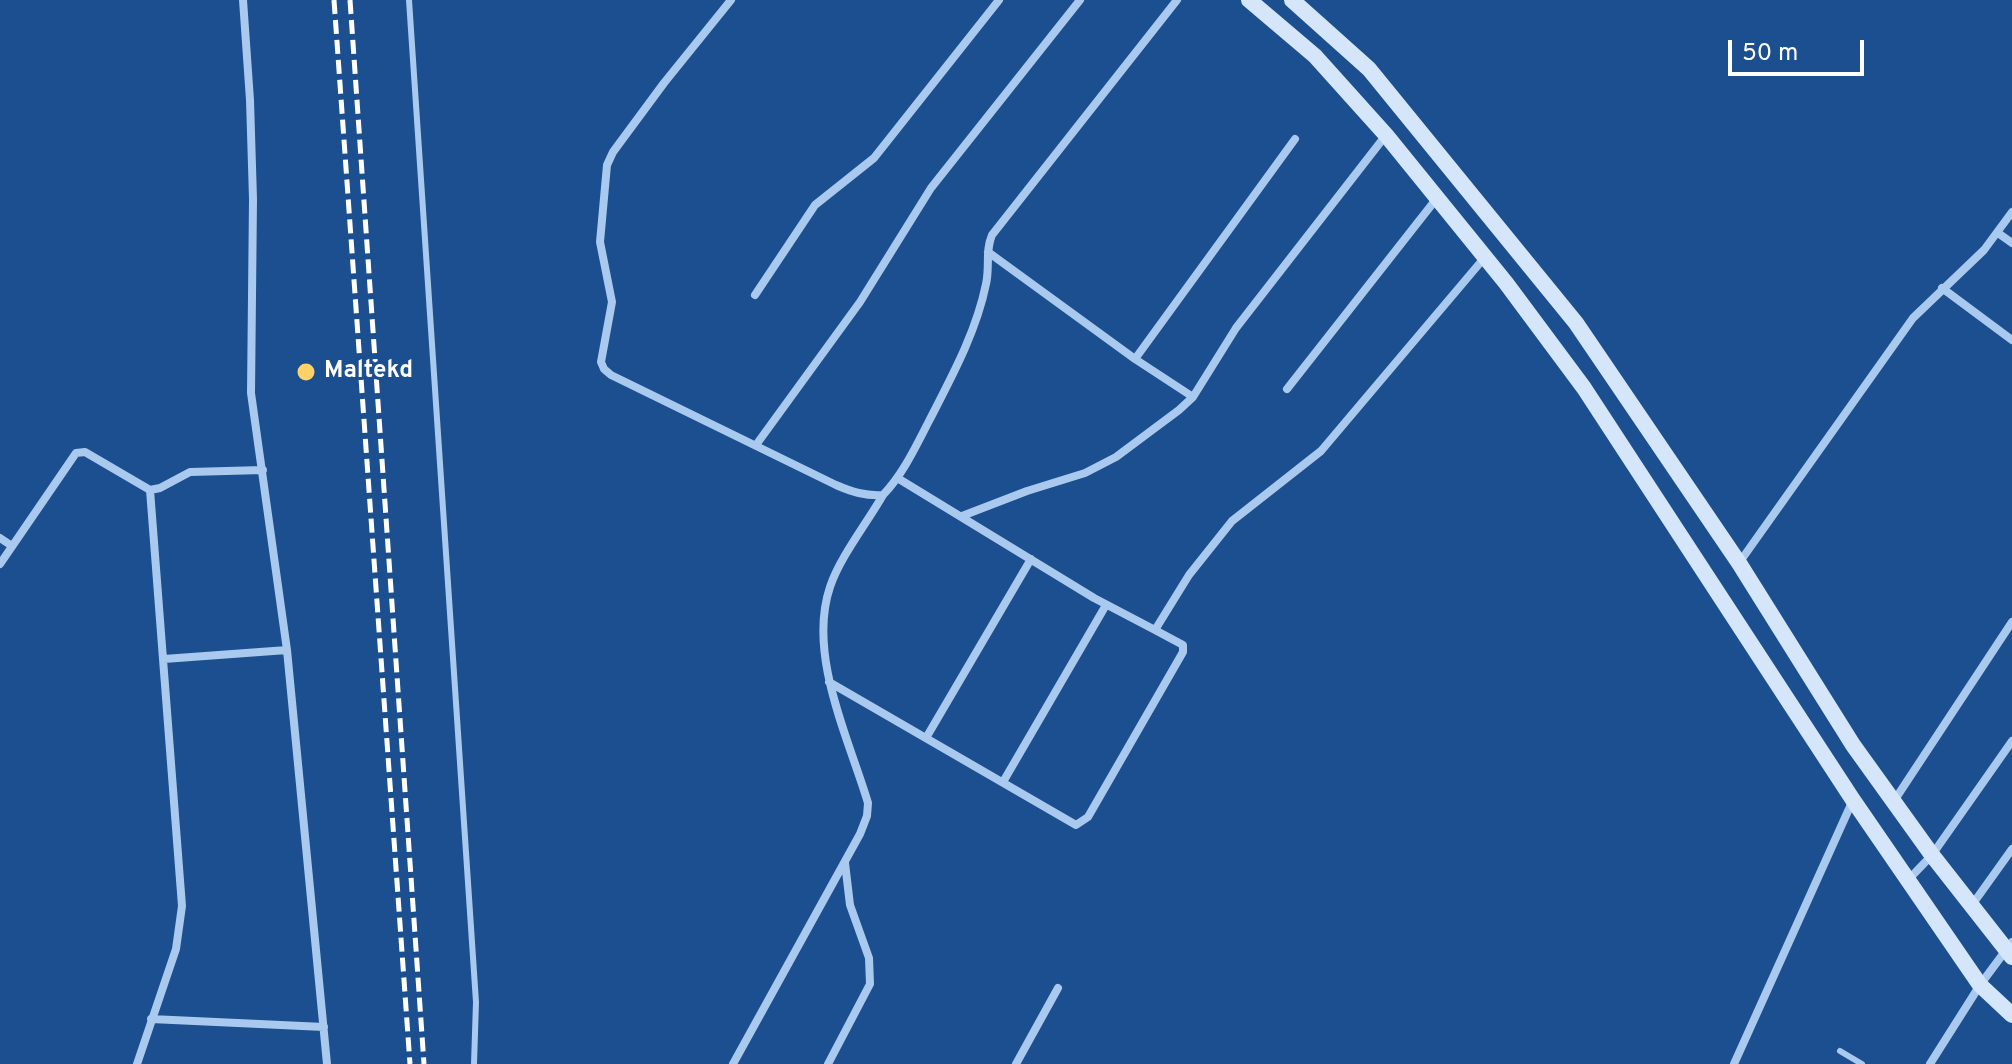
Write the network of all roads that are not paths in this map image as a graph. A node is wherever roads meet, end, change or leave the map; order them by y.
1 (243, 0) edge
2 (409, 0) edge
3 (731, 0) edge
4 (999, 0) edge
5 (1080, 0) edge
6 (1177, 0) edge
7 (1249, 0) edge
8 (1292, 0) edge
9 (1386, 135) junction
10 (1295, 139) dead end
11 (1437, 198) junction
12 (2012, 212) edge
13 (1998, 233) junction
14 (2012, 243) edge
15 (988, 252) junction
16 (1485, 257) junction
17 (1942, 288) junction
18 (755, 295) dead end
19 (2012, 340) edge
20 (1135, 359) junction
21 (1287, 389) dead end
22 (1193, 397) junction
23 (756, 445) junction
24 (263, 470) junction
25 (899, 479) junction
26 (150, 490) junction
27 (883, 495) junction
28 (962, 516) junction
29 (0, 538) edge
30 (12, 546) junction
31 (1031, 559) junction
32 (1739, 563) junction
33 (0, 564) edge
34 (1106, 605) junction
35 (2012, 622) edge
36 (1155, 630) junction
37 (287, 650) junction
38 (164, 659) junction
39 (828, 681) junction
40 (926, 738) junction
41 (2012, 741) edge
42 (1003, 782) junction
43 (1853, 800) junction
44 (1894, 802) junction
45 (2012, 849) edge
46 (1932, 855) junction
47 (845, 862) junction
48 (1909, 879) junction
49 (1971, 906) junction
50 (2010, 950) edge
51 (1980, 985) junction
52 (1058, 988) dead end
53 (2012, 1015) edge
54 (151, 1019) junction
55 (324, 1027) junction
56 (1840, 1051) dead end
57 (137, 1064) edge
58 (327, 1064) edge
59 (474, 1064) edge
60 (733, 1064) edge
61 (828, 1064) edge
62 (1016, 1064) edge
63 (1734, 1064) edge
64 (1862, 1064) edge
65 (1930, 1064) edge

1 - 24 street
2 - 59 lane
3 - 23 street
4 - 18 street
5 - 23 street
6 - 15 street
7 - 9 main road
8 - 32 main road
9 - 11 main road
9 - 22 street
10 - 20 street
11 - 16 main road
11 - 21 street
12 - 13 street
13 - 14 street
13 - 17 street
15 - 20 street
15 - 25 street
16 - 36 street
16 - 43 main road
17 - 19 street
17 - 32 street
20 - 22 street
22 - 28 street
23 - 27 street
24 - 26 street
24 - 37 street
25 - 27 street
25 - 28 street
26 - 30 street
26 - 38 street
27 - 39 street
28 - 31 street
29 - 30 street
30 - 33 street
31 - 34 street
31 - 40 street
32 - 44 main road
34 - 36 street
34 - 42 street
35 - 44 street
36 - 42 street
37 - 38 street
37 - 55 street
38 - 54 street
39 - 40 street
39 - 47 street
40 - 42 street
41 - 46 street
43 - 48 main road
43 - 63 street
44 - 46 main road
45 - 49 street
46 - 48 street
46 - 49 main road
47 - 60 street
47 - 61 street
48 - 51 main road
49 - 50 main road
50 - 51 street
51 - 53 main road
51 - 65 street
52 - 62 street
54 - 55 street
54 - 57 street
55 - 58 street
56 - 64 lane

